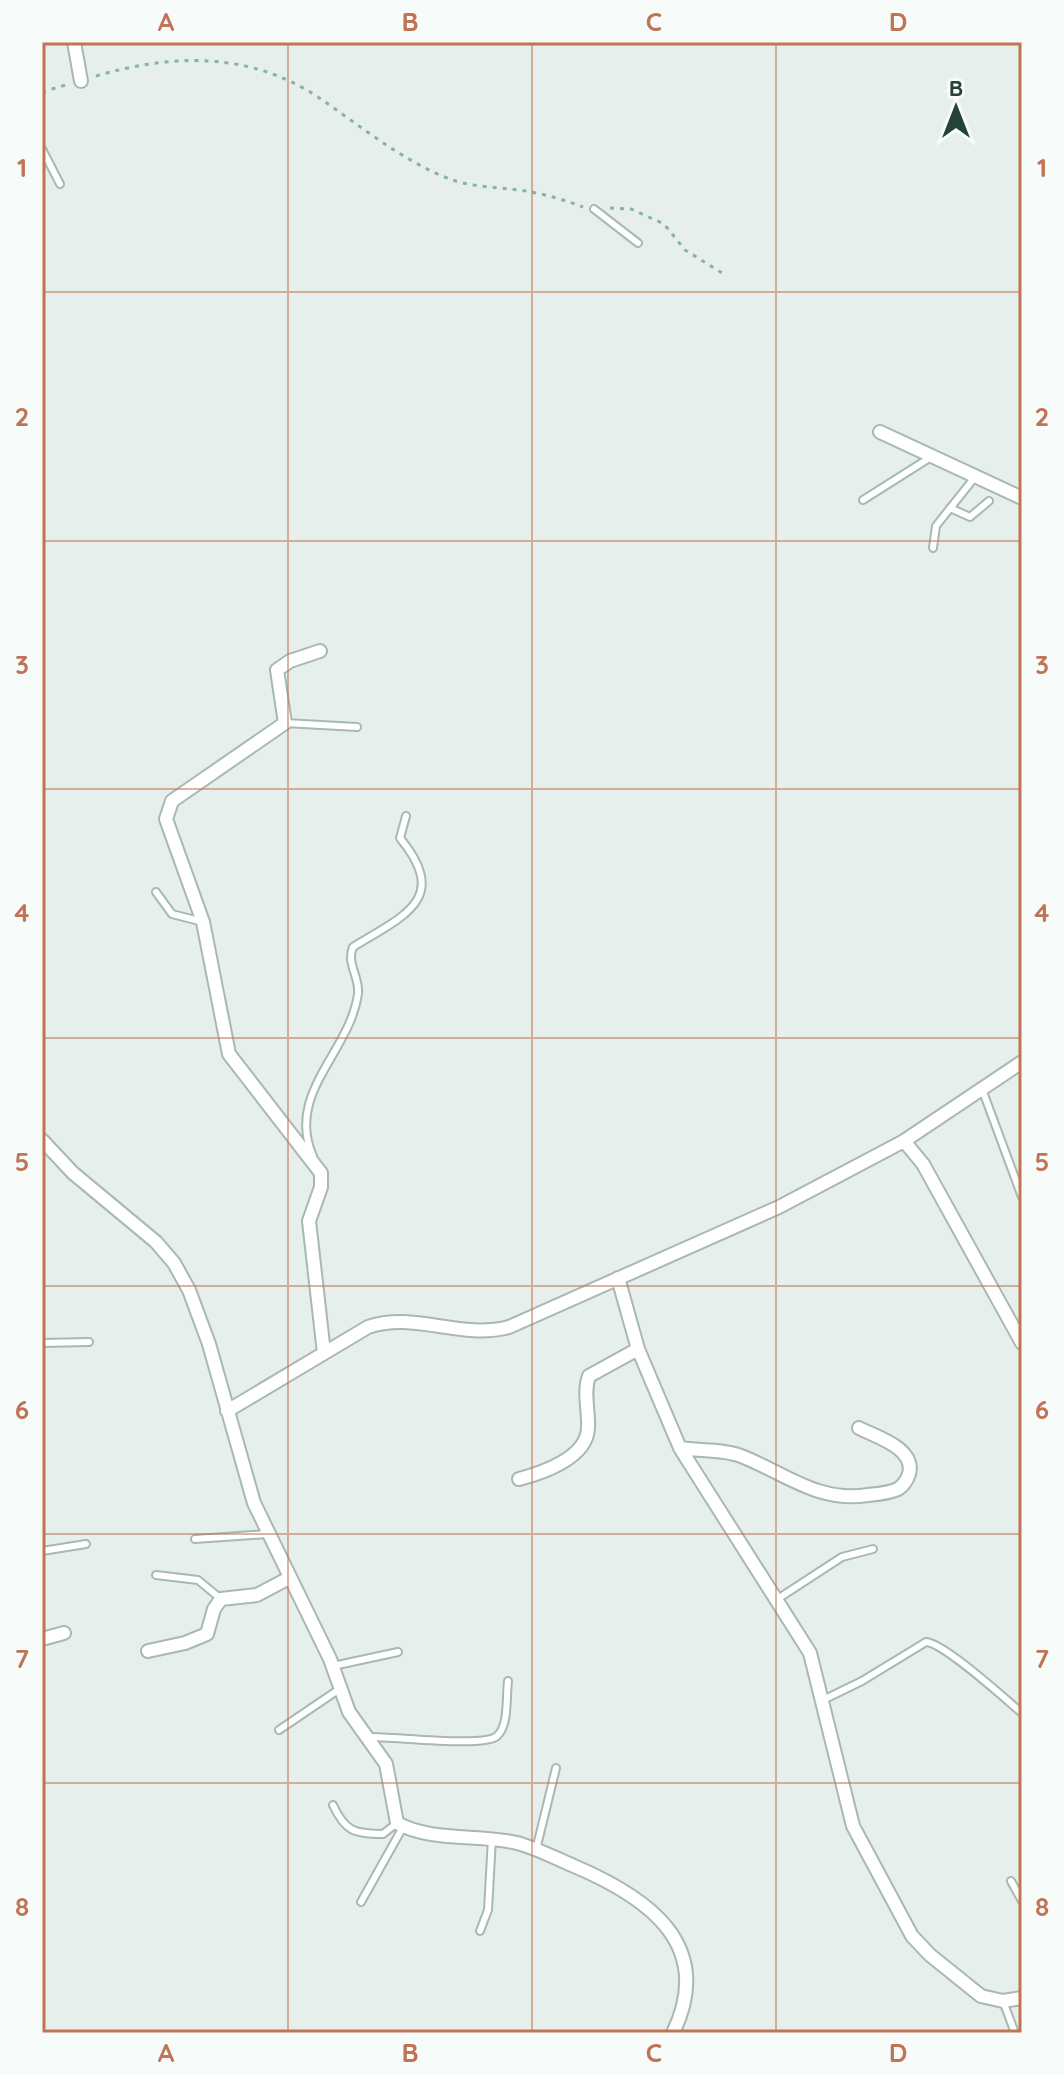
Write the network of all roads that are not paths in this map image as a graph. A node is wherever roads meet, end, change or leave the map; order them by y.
1 (74, 42) edge
2 (81, 81) road end
3 (42, 149) edge
4 (60, 184) dead end
5 (594, 209) road end
6 (638, 243) dead end
7 (880, 432) dead end
8 (931, 457) junction
9 (975, 477) junction
10 (1022, 498) edge
11 (863, 500) dead end
12 (989, 501) dead end
13 (950, 508) junction
14 (933, 548) dead end
15 (320, 651) dead end
16 (285, 723) junction
17 (357, 727) dead end
18 (406, 816) dead end
19 (156, 892) dead end
20 (203, 922) junction
21 (1022, 1062) edge
22 (982, 1089) junction
23 (42, 1140) edge
24 (904, 1141) junction
25 (321, 1173) junction
26 (1022, 1197) edge
27 (618, 1278) junction
28 (89, 1342) dead end
29 (42, 1343) edge
30 (1022, 1343) edge
31 (638, 1349) junction
32 (324, 1353) junction
33 (227, 1411) junction
34 (859, 1428) dead end
35 (680, 1448) junction
36 (519, 1479) dead end
37 (267, 1534) junction
38 (195, 1539) dead end
39 (86, 1544) dead end
40 (873, 1549) dead end
41 (42, 1551) edge
42 (156, 1575) dead end
43 (289, 1578) junction
44 (221, 1599) junction
45 (776, 1600) junction
46 (64, 1633) dead end
47 (42, 1639) edge
48 (148, 1651) dead end
49 (398, 1652) dead end
50 (333, 1666) junction
51 (508, 1681) dead end
52 (341, 1688) junction
53 (823, 1700) junction
54 (1022, 1713) edge
55 (279, 1730) dead end
56 (367, 1737) junction
57 (556, 1768) dead end
58 (333, 1805) dead end
59 (400, 1825) junction
60 (492, 1838) junction
61 (536, 1850) junction
62 (1011, 1881) dead end
63 (1022, 1901) edge
64 (361, 1902) dead end
65 (480, 1931) dead end
66 (1022, 1998) edge
67 (1003, 2001) junction
68 (673, 2033) edge
69 (1015, 2033) edge

1 - 2 street
3 - 4 lane
5 - 6 lane
7 - 8 street
8 - 9 street
8 - 11 lane
9 - 10 street
9 - 13 lane
12 - 13 lane
13 - 14 lane
15 - 16 street
16 - 17 lane
16 - 20 street
18 - 25 lane
19 - 20 lane
20 - 25 street
21 - 22 street
22 - 24 street
22 - 26 lane
23 - 33 street
24 - 27 street
24 - 30 street
25 - 32 street
27 - 31 street
27 - 32 street
28 - 29 lane
31 - 35 street
31 - 36 street
32 - 33 street
33 - 37 street
34 - 35 street
35 - 45 street
37 - 38 lane
37 - 43 street
39 - 41 lane
40 - 45 lane
42 - 44 lane
43 - 44 street
43 - 50 street
44 - 48 street
45 - 53 street
46 - 47 street
49 - 50 lane
50 - 52 street
51 - 56 lane
52 - 55 lane
52 - 56 street
53 - 54 lane
53 - 67 street
56 - 59 street
57 - 61 lane
58 - 59 lane
59 - 60 street
59 - 64 lane
60 - 61 street
60 - 65 lane
61 - 68 street
62 - 63 lane
66 - 67 street
67 - 69 lane

